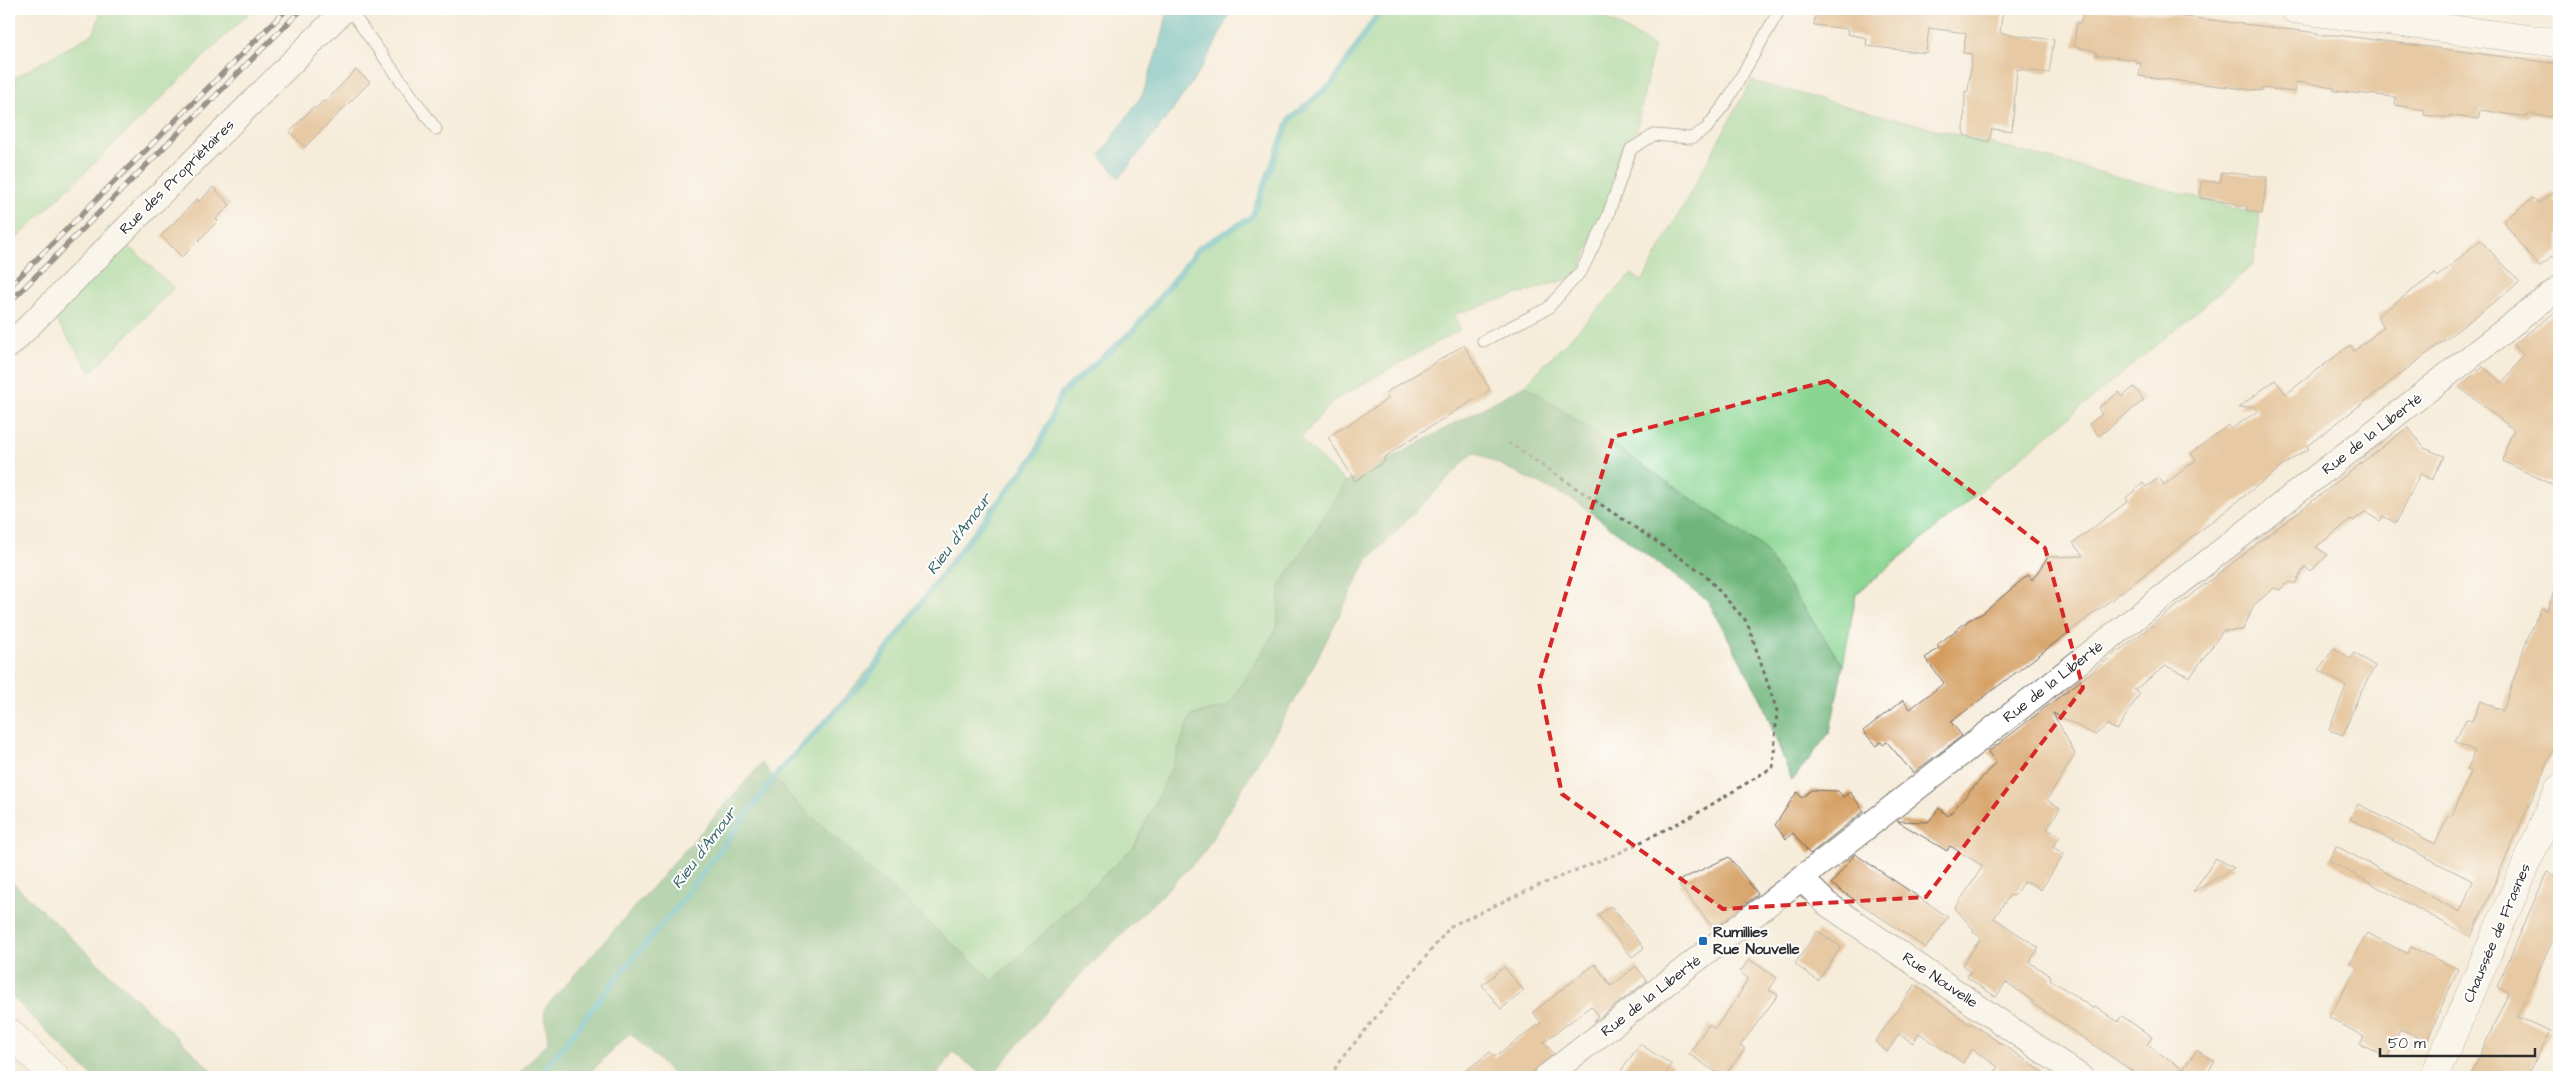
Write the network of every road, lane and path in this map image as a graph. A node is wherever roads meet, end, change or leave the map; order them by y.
1 (344, 9) edge
2 (349, 9) edge
3 (1780, 9) edge
4 (2294, 9) edge
5 (2559, 43) edge
6 (436, 129) dead end
7 (2559, 288) edge
8 (1484, 341) dead end
9 (9, 346) edge
10 (1509, 443) dead end
11 (2559, 789) edge
12 (1802, 879) junction
13 (9, 1032) edge
14 (56, 1077) edge
15 (1330, 1077) edge
16 (1546, 1077) edge
17 (2081, 1077) edge
18 (2434, 1077) edge

1 - 9 street, Rue des Propriétaires
2 - 6 lane
3 - 8 lane
4 - 5 main road
7 - 12 street, Rue de la Liberté
10 - 15 path
11 - 18 main road, Chaussée de Frasnes
12 - 16 street, Rue de la Liberté
12 - 17 street, Rue Nouvelle
13 - 14 main road

